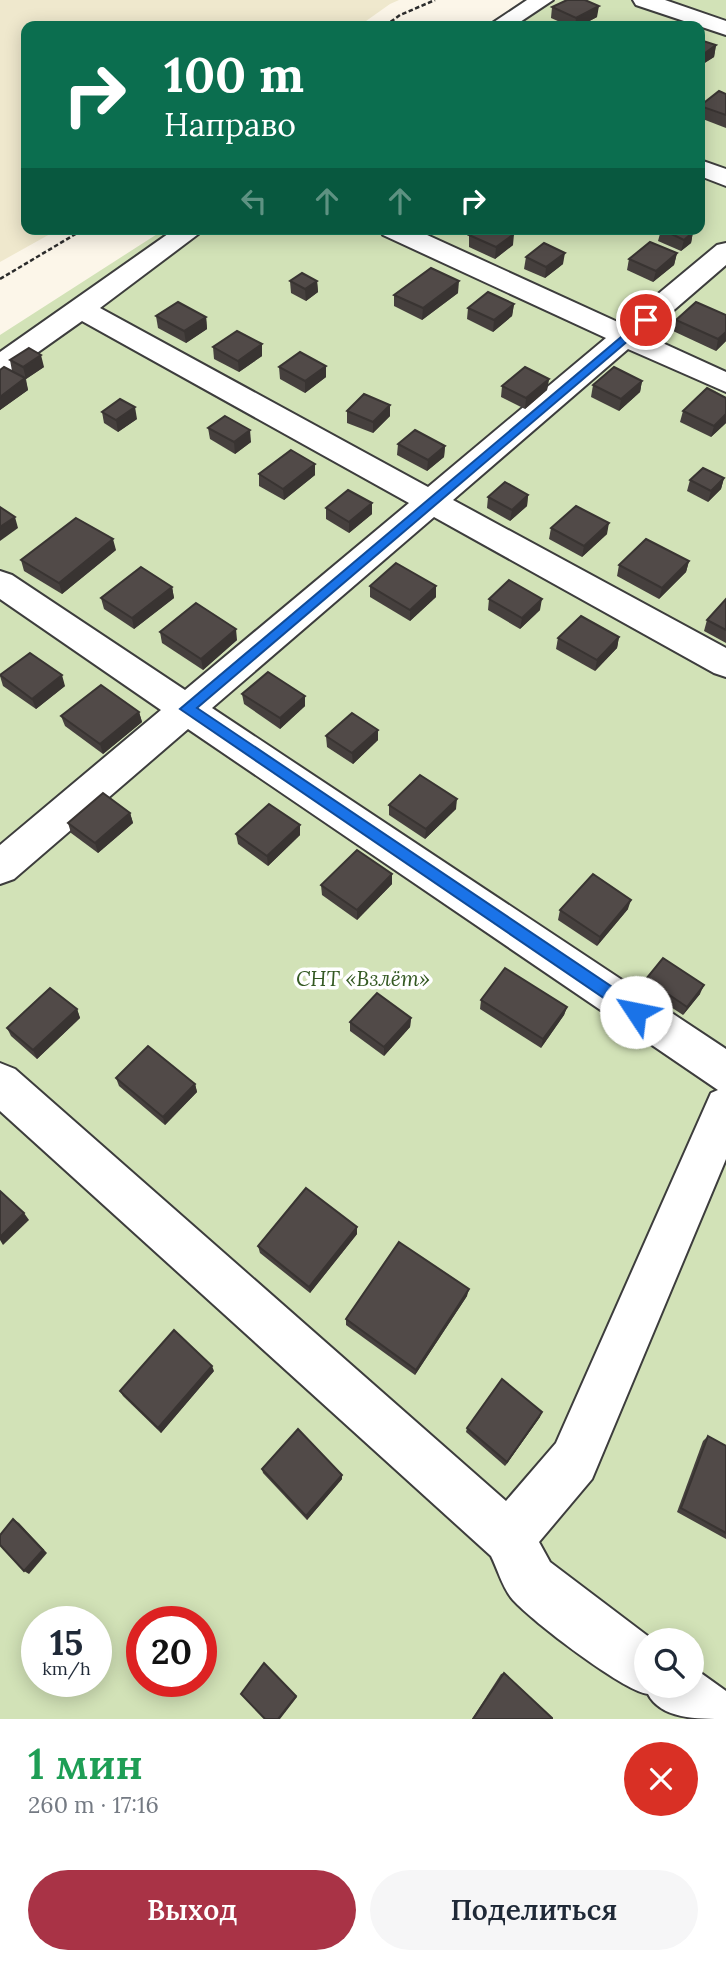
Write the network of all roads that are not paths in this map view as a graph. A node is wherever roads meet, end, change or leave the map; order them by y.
1 (542, 0) edge
2 (644, 0) edge
3 (507, 21) edge
4 (726, 28) edge
5 (705, 169) edge
6 (726, 178) edge
7 (184, 235) edge
8 (404, 235) edge
9 (726, 251) edge
10 (81, 309) junction
11 (626, 337) junction
12 (0, 366) edge
13 (726, 383) edge
14 (432, 501) junction
15 (0, 583) edge
16 (726, 664) edge
17 (187, 709) junction
18 (0, 868) edge
19 (726, 1073) edge
20 (0, 1083) edge
21 (726, 1107) edge
22 (509, 1538) junction
23 (634, 1659) edge
24 (689, 1698) edge
25 (718, 1719) edge

1 - 3 street
2 - 4 street
5 - 6 street
7 - 10 street
8 - 11 street
9 - 11 street
10 - 12 street
10 - 14 street
11 - 13 street
11 - 14 street
14 - 16 street
14 - 17 street
15 - 17 street
17 - 18 street
17 - 19 street
20 - 22 street
21 - 22 street
22 - 23 street
24 - 25 street

